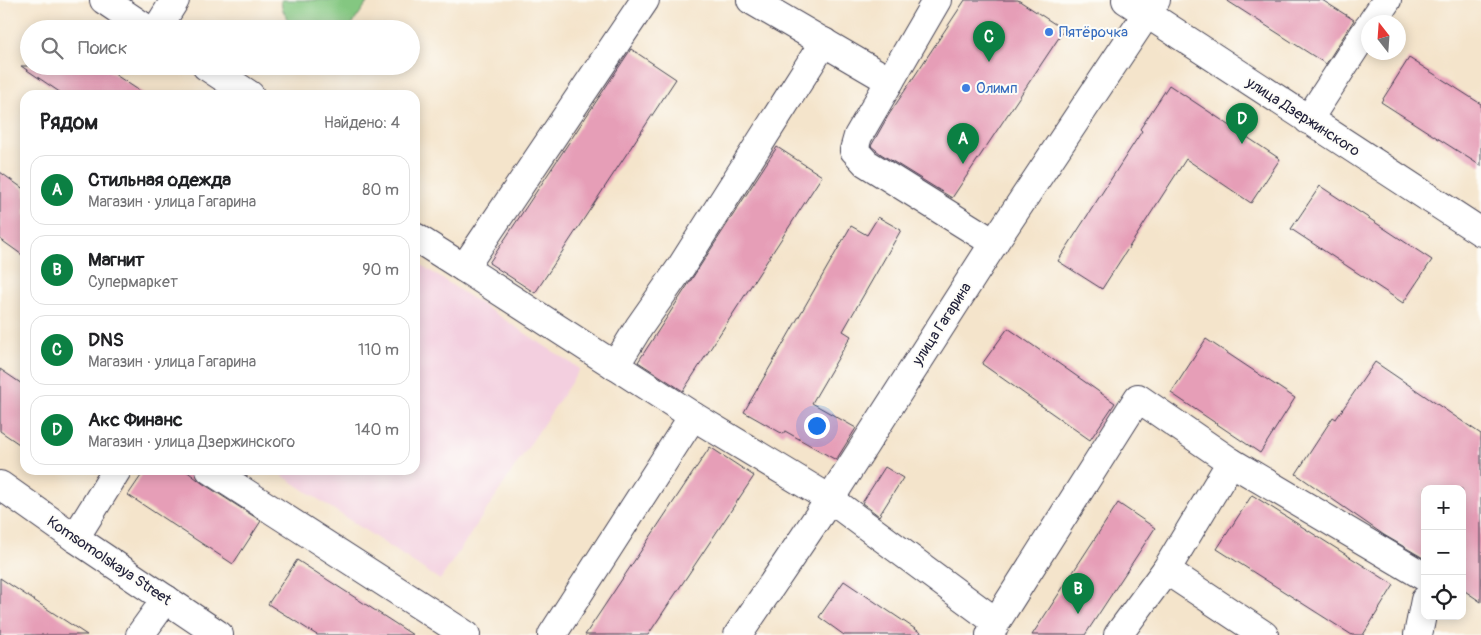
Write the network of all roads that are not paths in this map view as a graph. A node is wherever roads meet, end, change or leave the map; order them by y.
1 (104, 0) edge
2 (175, 0) edge
3 (645, 0) edge
4 (751, 0) edge
5 (937, 0) edge
6 (1387, 0) edge
7 (1143, 5) edge
8 (1377, 15) edge
9 (134, 20) edge
10 (163, 20) edge
11 (1361, 39) edge
12 (824, 42) junction
13 (220, 75) edge
14 (890, 81) junction
15 (242, 90) edge
16 (1308, 120) junction
17 (1481, 232) edge
18 (420, 240) edge
19 (994, 242) junction
20 (464, 268) junction
21 (615, 366) junction
22 (693, 416) junction
23 (1231, 462) junction
24 (114, 475) edge
25 (218, 475) edge
26 (0, 485) edge
27 (830, 499) junction
28 (75, 538) junction
29 (1166, 570) junction
30 (1422, 575) edge
31 (166, 599) junction
32 (1421, 620) edge
33 (993, 629) edge
34 (140, 635) edge
35 (220, 635) edge
36 (466, 635) edge
37 (552, 635) edge
38 (738, 635) edge
39 (1118, 635) edge
40 (1264, 635) edge
41 (1418, 635) edge

1 - 9 street
2 - 10 street
3 - 20 street
4 - 12 street
5 - 14 street
6 - 8 street
7 - 16 street, улица Дзержинского
7 - 19 street, улица Гагарина
11 - 16 street
12 - 14 street
12 - 21 street
13 - 15 street
14 - 19 street
16 - 17 street, улица Дзержинского
18 - 20 street
19 - 27 street, улица Гагарина
20 - 21 street
21 - 22 street
22 - 27 street
22 - 37 street
23 - 29 street
23 - 30 street
23 - 33 street
24 - 28 street
25 - 36 street
26 - 28 street, Komsomolskaya Street
27 - 33 street
27 - 38 street, улица Гагарина
28 - 31 street, Komsomolskaya Street
29 - 39 street
29 - 40 street
31 - 34 street
31 - 35 street, Komsomolskaya Street
32 - 41 street

